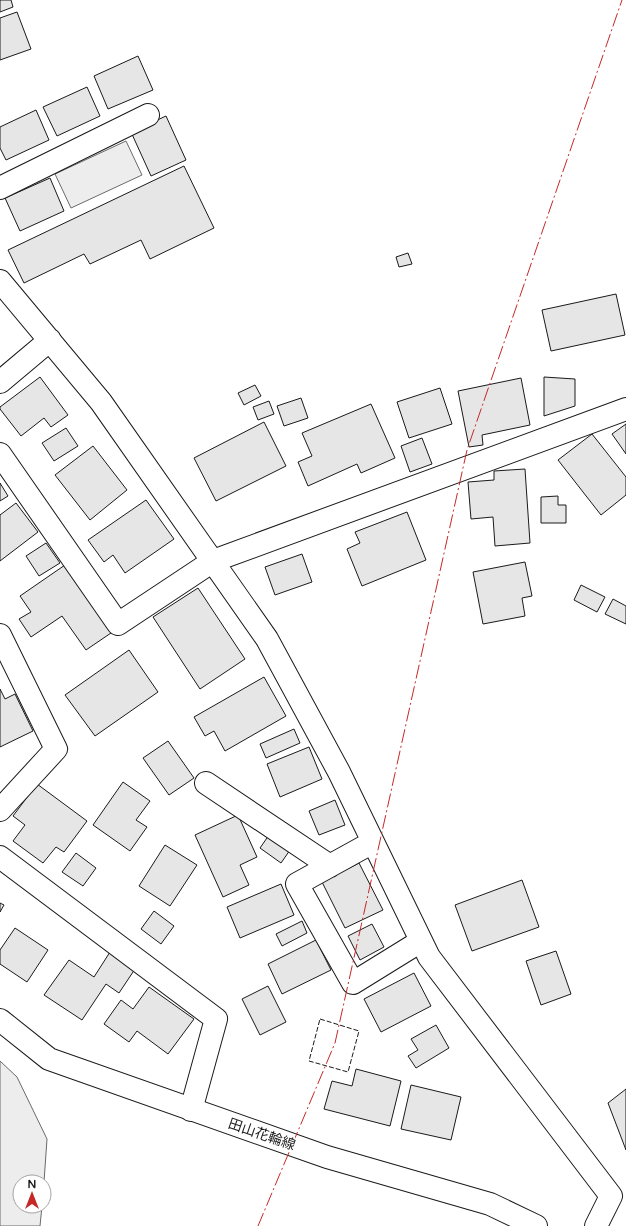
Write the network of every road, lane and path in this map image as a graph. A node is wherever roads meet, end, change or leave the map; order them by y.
1 (148, 115) dead end
2 (0, 188) edge
3 (0, 281) edge
4 (50, 340) junction
5 (0, 382) edge
6 (626, 409) edge
7 (0, 454) edge
8 (213, 561) junction
9 (0, 635) edge
10 (206, 783) dead end
11 (0, 810) edge
12 (373, 842) junction
13 (0, 857) edge
14 (330, 866) junction
15 (421, 941) junction
16 (0, 1020) edge
17 (191, 1110) junction
18 (536, 1226) edge
19 (596, 1226) edge

1 - 2 street
3 - 4 street
4 - 5 street
4 - 8 street
6 - 8 street
7 - 8 street
8 - 12 street
9 - 11 street
10 - 14 street
12 - 14 street
12 - 15 street
13 - 17 street
14 - 15 street
15 - 19 street
16 - 17 street, 田山花輪線
17 - 18 street, 田山花輪線

